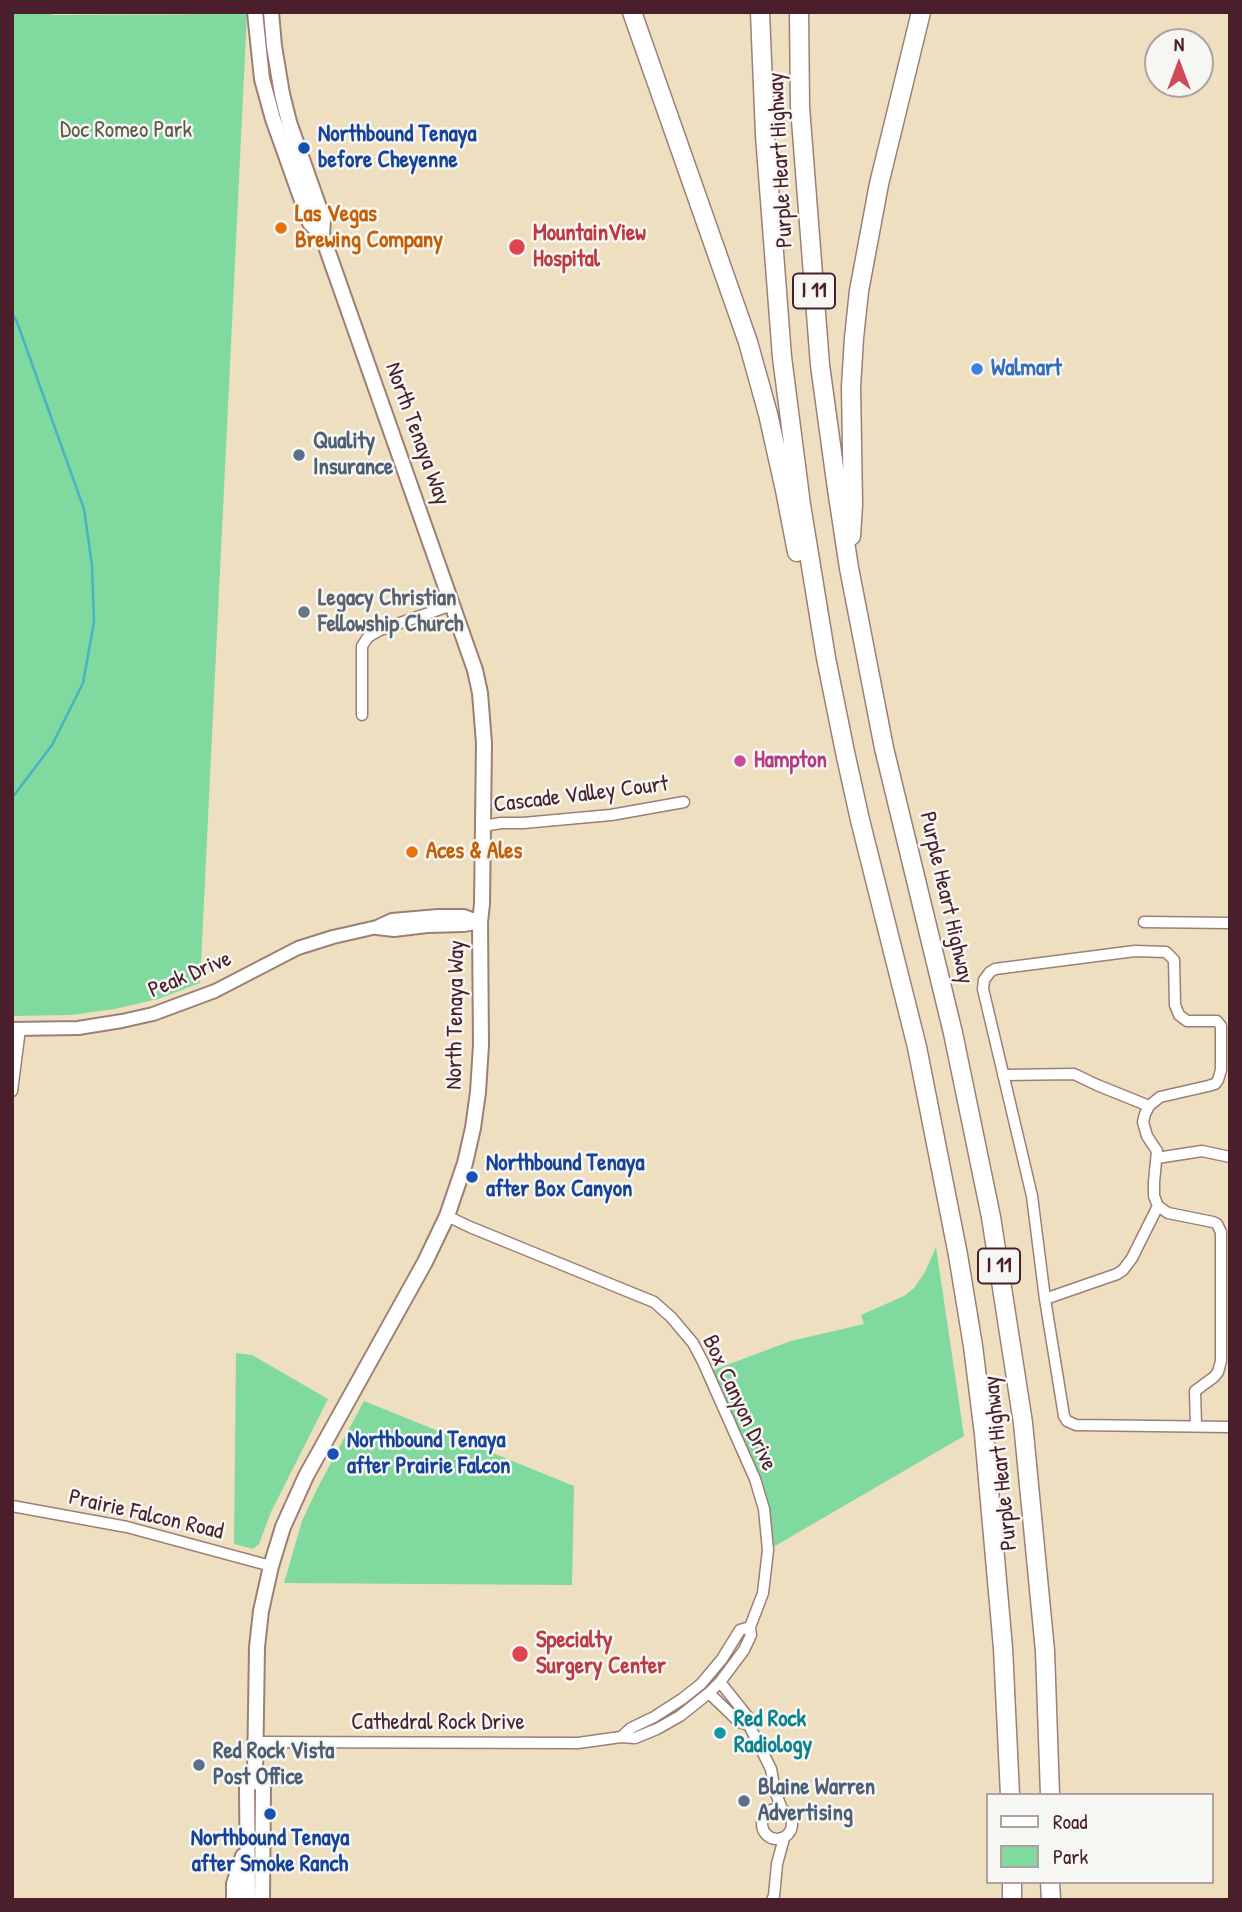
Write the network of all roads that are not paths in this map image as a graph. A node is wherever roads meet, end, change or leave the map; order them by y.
1 (255, 12) edge
2 (271, 12) edge
3 (632, 12) edge
4 (799, 12) edge
5 (921, 12) edge
6 (759, 17) edge
7 (322, 235) junction
8 (849, 568) junction
9 (452, 605) junction
10 (362, 715) dead end
11 (684, 802) dead end
12 (860, 820) junction
13 (483, 826) junction
14 (480, 922) junction
15 (1144, 922) dead end
16 (1230, 923) edge
17 (16, 1029) edge
18 (1003, 1075) junction
19 (12, 1091) edge
20 (1149, 1107) junction
21 (1157, 1158) junction
22 (1230, 1159) edge
23 (1157, 1206) junction
24 (447, 1216) junction
25 (1045, 1299) junction
26 (1196, 1425) junction
27 (1230, 1427) edge
28 (12, 1506) edge
29 (271, 1566) junction
30 (750, 1627) junction
31 (710, 1675) joint
32 (720, 1682) junction
33 (709, 1693) junction
34 (749, 1725) junction
35 (621, 1737) junction
36 (255, 1742) junction
37 (255, 1775) junction
38 (1010, 1793) edge
39 (1050, 1793) edge
40 (777, 1809) junction
41 (770, 1838) junction
42 (784, 1838) junction
43 (247, 1845) junction
44 (777, 1864) junction
45 (774, 1898) edge
46 (234, 1900) edge
47 (248, 1900) edge
48 (262, 1900) edge

1 - 7 main road, North Tenaya Way
2 - 7 main road, North Tenaya Way
3 - 12 highway
4 - 8 highway, Purple Heart Highway / I 11
5 - 8 highway
6 - 12 highway, Purple Heart Highway / I 11
7 - 9 main road, North Tenaya Way
8 - 39 highway, Purple Heart Highway / I 11
9 - 10 street
9 - 13 main road, North Tenaya Way
11 - 13 street, Cascade Valley Court
12 - 38 highway, Purple Heart Highway / I 11
13 - 14 main road, North Tenaya Way
14 - 17 street, Peak Drive
14 - 24 main road, North Tenaya Way
15 - 16 street
17 - 19 street
18 - 20 street
18 - 20 street
18 - 25 street
20 - 21 street
21 - 22 street
21 - 23 street
23 - 25 street
23 - 26 street
24 - 29 main road, North Tenaya Way
24 - 30 street, Box Canyon Drive
25 - 26 street
26 - 27 street
28 - 29 street, Prairie Falcon Road
29 - 36 main road, North Tenaya Way
30 - 31 street, Box Canyon Drive
30 - 32 street, Box Canyon Drive
31 - 35 street, Cathedral Rock Drive
32 - 33 street, Cathedral Rock Drive
32 - 34 street
33 - 34 street
33 - 35 street, Cathedral Rock Drive
34 - 40 street
35 - 36 street, Cathedral Rock Drive
36 - 37 main road, North Tenaya Way
37 - 43 main road, North Tenaya Way
37 - 48 main road, North Tenaya Way
40 - 41 street
40 - 42 street
41 - 42 street
41 - 44 street
42 - 44 street
43 - 46 main road
43 - 47 main road, North Tenaya Way
44 - 45 street

